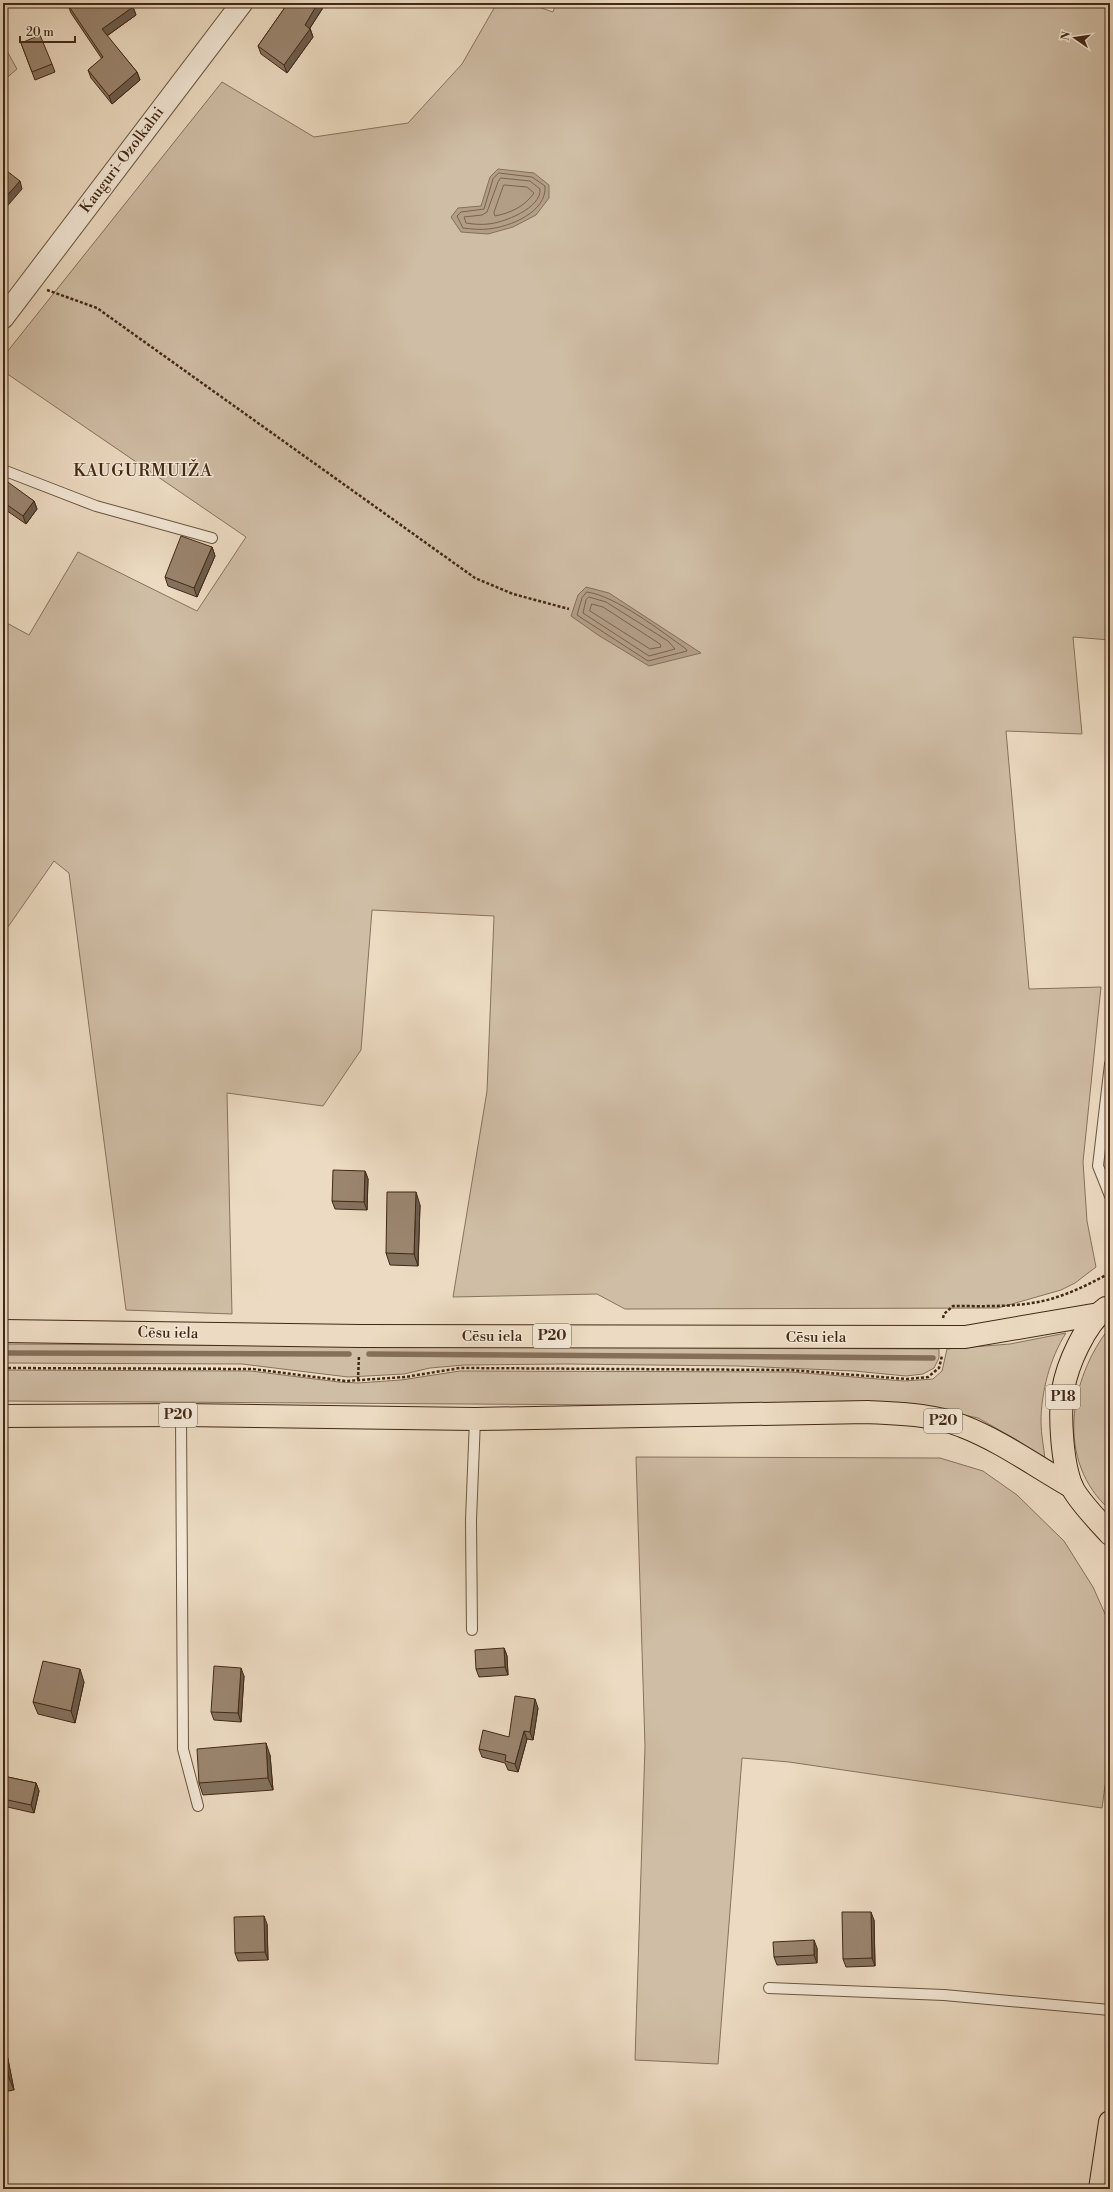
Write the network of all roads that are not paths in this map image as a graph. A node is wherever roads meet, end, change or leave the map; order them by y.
1 (242, 3) edge
2 (3, 318) edge
3 (3, 470) edge
4 (212, 538) dead end
5 (1110, 1064) edge
6 (1110, 1196) edge
7 (1104, 1310) edge
8 (3, 1331) edge
9 (181, 1415) junction
10 (3, 1416) edge
11 (475, 1419) junction
12 (1072, 1487) junction
13 (1110, 1534) edge
14 (472, 1630) dead end
15 (198, 1806) dead end
16 (769, 1988) dead end
17 (1110, 2010) edge
18 (1110, 2122) edge
19 (1100, 2189) edge

1 - 2 street, Kauguri-Ozolkalni
3 - 4 lane
5 - 6 lane
7 - 8 main road, Cēsu iela / P20
7 - 12 main road, P18
9 - 10 main road, P20
9 - 11 main road, P20
9 - 15 lane
11 - 12 main road, P20
11 - 14 lane
12 - 13 main road, P18
16 - 17 lane
18 - 19 main road

